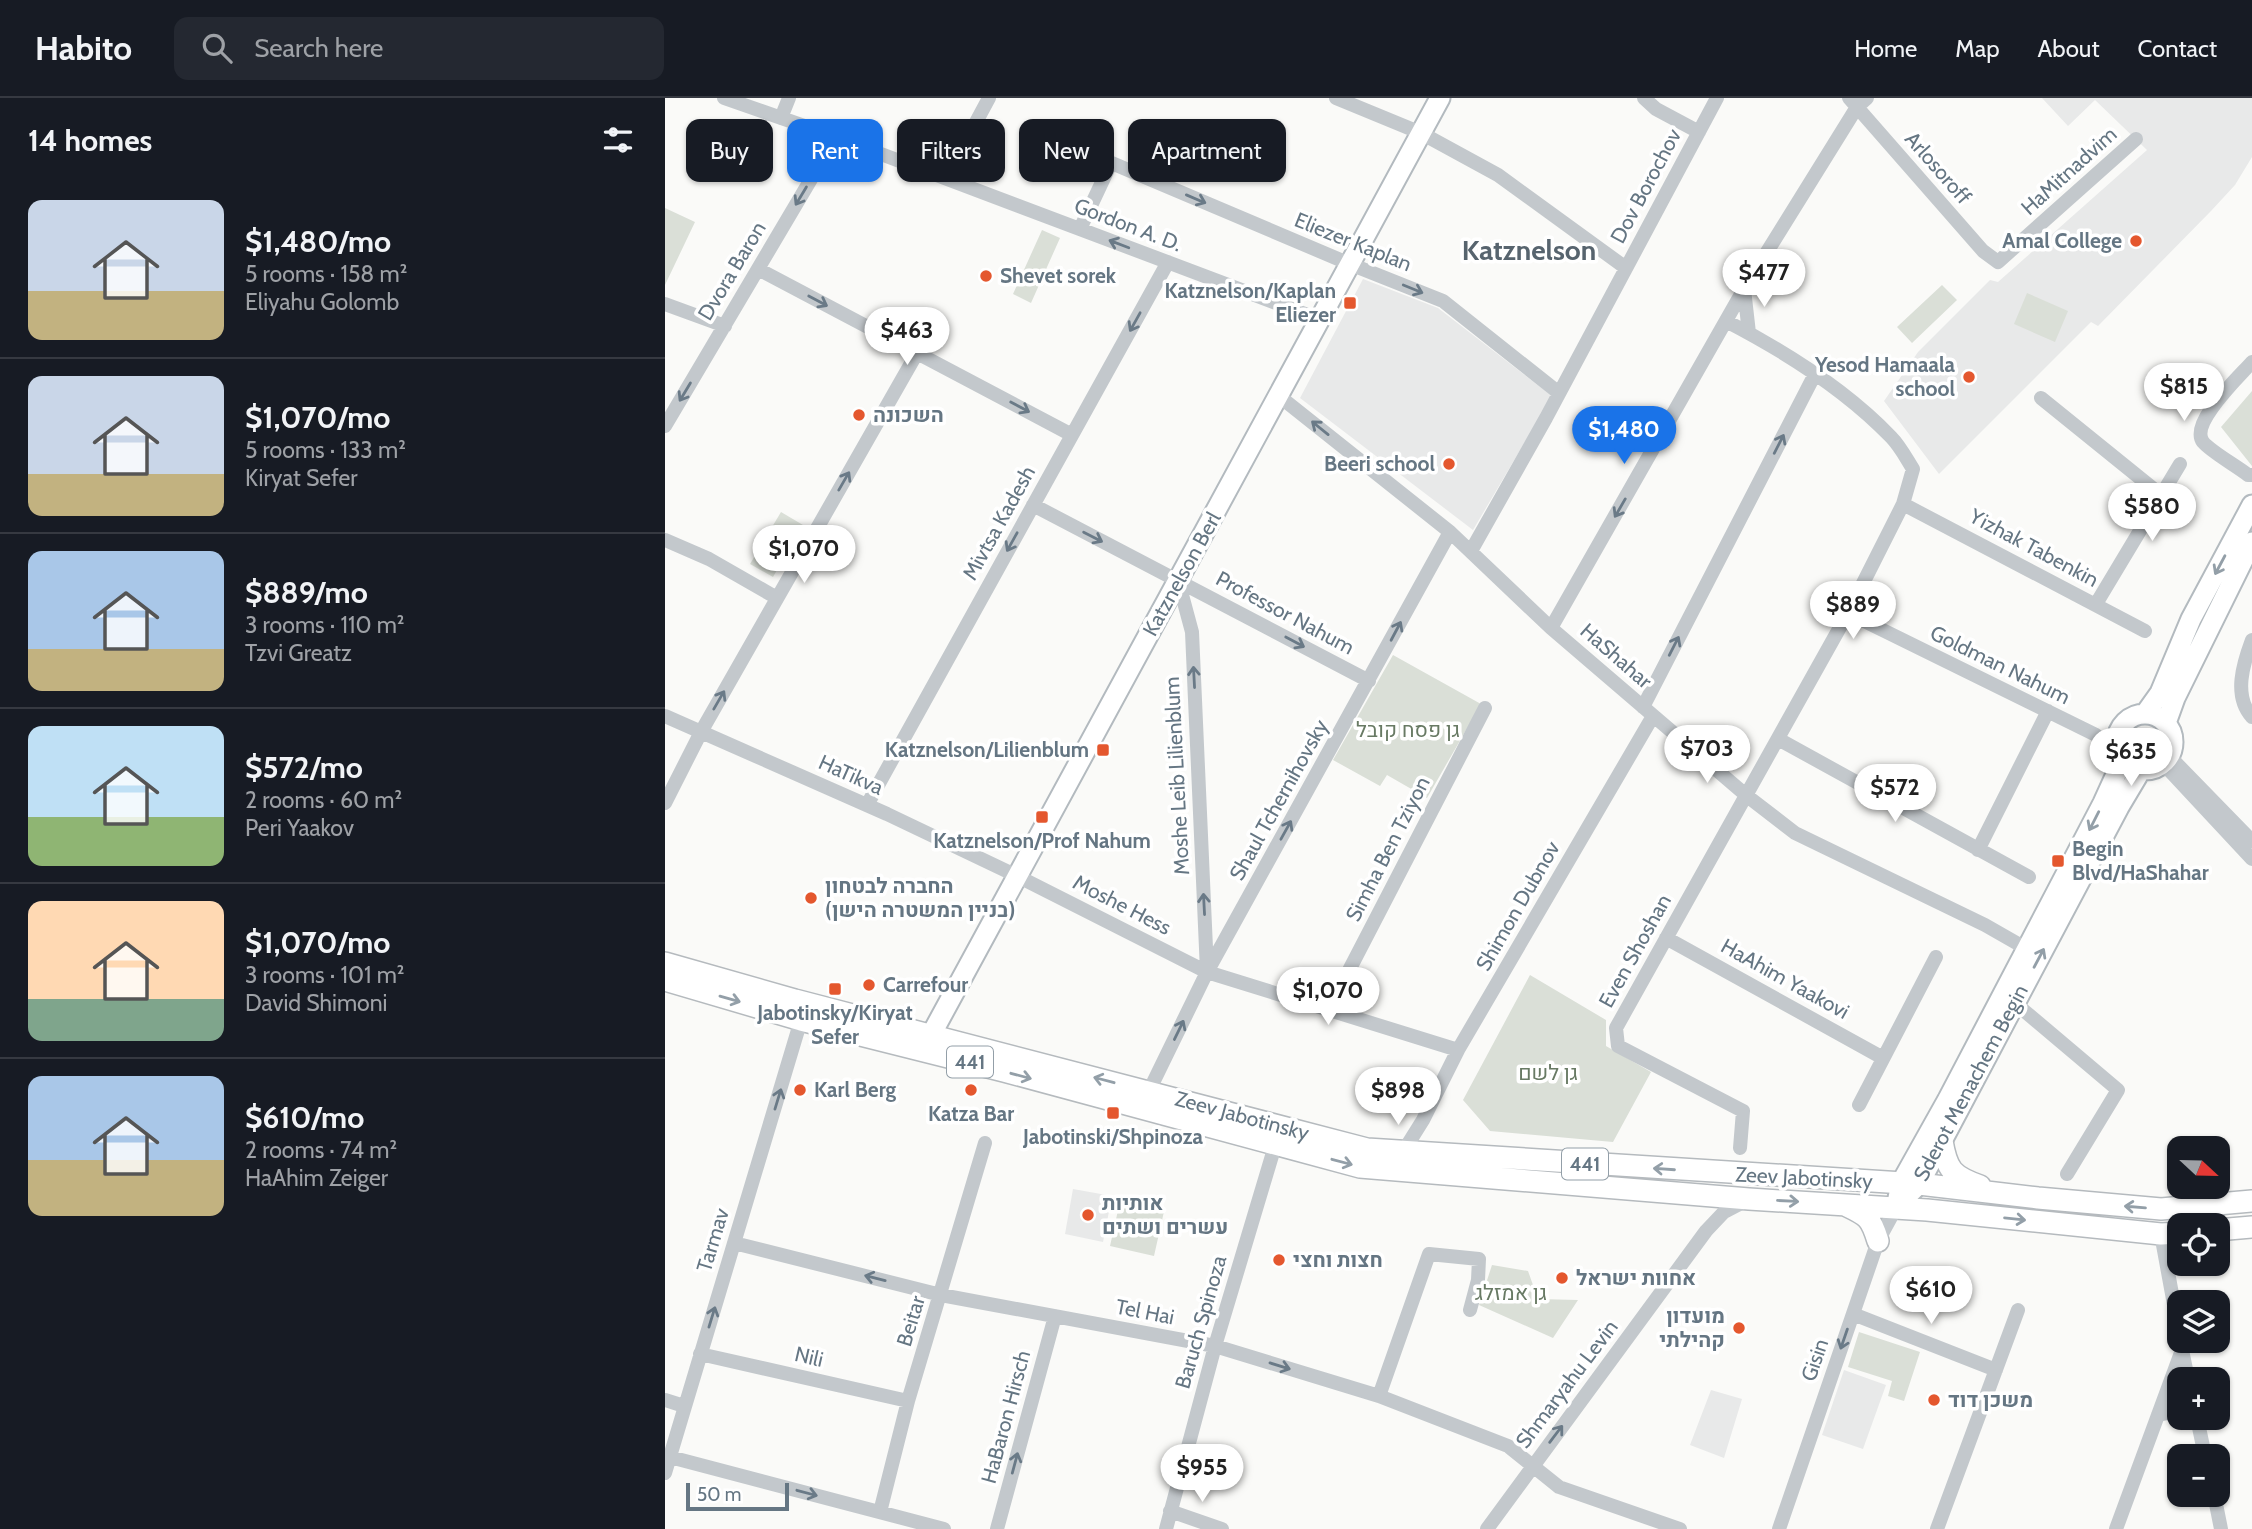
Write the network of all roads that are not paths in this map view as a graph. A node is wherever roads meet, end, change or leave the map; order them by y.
1 (724, 98) edge
2 (789, 98) edge
3 (989, 98) edge
4 (1336, 98) edge
5 (1440, 98) edge
6 (1644, 98) edge
7 (1717, 98) edge
8 (1858, 101) edge
9 (781, 118) junction
10 (978, 119) edge
11 (787, 120) edge
12 (1699, 132) junction
13 (1421, 133) junction
14 (2136, 139) dead end
15 (1114, 164) edge
16 (810, 182) edge
17 (957, 182) edge
18 (1102, 182) edge
19 (1080, 229) junction
20 (1168, 262) junction
21 (1998, 262) joint
22 (1350, 264) junction
23 (1626, 268) junction
24 (758, 269) junction
25 (1744, 289) junction
26 (665, 304) edge
27 (1321, 320) junction
28 (1726, 321) junction
29 (725, 326) junction
30 (1749, 332) junction
31 (917, 353) junction
32 (2252, 362) edge
33 (1815, 374) junction
34 (1559, 393) junction
35 (1279, 396) junction
36 (2041, 398) dead end
37 (665, 426) edge
38 (1072, 435) junction
39 (2180, 464) dead end
40 (2251, 479) edge
41 (2161, 495) junction
42 (1903, 504) junction
43 (1033, 505) junction
44 (2252, 505) edge
45 (1450, 532) junction
46 (665, 540) edge
47 (2252, 542) edge
48 (1471, 551) junction
49 (1178, 580) junction
50 (2107, 586) junction
51 (2078, 595) junction
52 (778, 597) junction
53 (2095, 604) junction
54 (1160, 614) junction
55 (1848, 614) junction
56 (1551, 628) junction
57 (2145, 631) dead end
58 (1192, 632) junction
59 (2252, 640) edge
60 (1369, 681) junction
61 (1485, 708) dead end
62 (1648, 711) junction
63 (2047, 711) junction
64 (2145, 714) junction
65 (665, 716) edge
66 (2252, 717) edge
67 (2166, 723) junction
68 (701, 732) junction
69 (2096, 735) dead end
70 (1778, 739) junction
71 (2166, 759) junction
72 (2123, 760) junction
73 (2141, 770) junction
74 (1747, 796) junction
75 (665, 803) edge
76 (867, 805) junction
77 (2252, 841) edge
78 (1978, 850) junction
79 (2252, 859) edge
80 (1017, 876) junction
81 (2029, 877) dead end
82 (1666, 938) junction
83 (2027, 949) junction
84 (1936, 957) dead end
85 (665, 963) edge
86 (1207, 972) junction
87 (665, 980) edge
88 (2015, 1003) junction
89 (1329, 1009) junction
90 (801, 1020) junction
91 (928, 1043) junction
92 (1458, 1050) junction
93 (1883, 1058) junction
94 (1149, 1091) junction
95 (1859, 1105) dead end
96 (1423, 1120) junction
97 (1278, 1136) junction
98 (1942, 1141) junction
99 (985, 1143) dead end
100 (1740, 1148) dead end
101 (1403, 1152) junction
102 (1444, 1155) junction
103 (1700, 1171) junction
104 (2067, 1174) dead end
105 (1910, 1184) junction
106 (2002, 1193) junction
107 (1713, 1196) junction
108 (1749, 1199) junction
109 (2252, 1201) edge
110 (1845, 1205) junction
111 (1896, 1208) junction
112 (2252, 1227) edge
113 (2230, 1229) edge
114 (1706, 1231) junction
115 (2167, 1233) edge
116 (1878, 1241) junction
117 (734, 1243) junction
118 (941, 1295) junction
119 (1470, 1310) dead end
120 (2018, 1310) dead end
121 (1853, 1314) junction
122 (1055, 1316) junction
123 (1215, 1346) junction
124 (2178, 1353) edge
125 (700, 1354) junction
126 (1996, 1370) junction
127 (1379, 1396) junction
128 (665, 1400) edge
129 (908, 1401) junction
130 (684, 1406) junction
131 (2167, 1413) edge
132 (2158, 1415) junction
133 (670, 1457) junction
134 (1533, 1465) junction
135 (665, 1473) edge
136 (2217, 1507) edge
137 (1171, 1511) junction
138 (880, 1513) junction
139 (944, 1529) edge
140 (997, 1529) edge
141 (1166, 1529) edge
142 (1222, 1529) edge
143 (1487, 1529) edge
144 (1680, 1529) edge
145 (1779, 1529) edge
146 (1937, 1529) edge
147 (2116, 1529) edge
148 (2221, 1529) edge

1 - 9 street, Gordon A. D.
2 - 9 street
3 - 10 street
4 - 13 street
5 - 13 street, Katznelson Berl
6 - 12 street
7 - 12 street, Dov Borochov
8 - 21 street, Arlosoroff
8 - 25 street
9 - 11 street, Gordon A. D.
12 - 23 street, Dov Borochov
13 - 22 street, Katznelson Berl
13 - 23 street
14 - 21 street, HaMitnadvim
15 -> 22 street, Eliezer Kaplan
16 -> 24 street, Dvora Baron
17 - 19 street, Gordon A. D.
18 - 19 street
20 -> 19 street, Gordon A. D.
20 - 27 street, Gordon A. D.
20 -> 38 street, Mivtsa Kadesh
22 - 27 street, Katznelson Berl
22 -> 34 street, Eliezer Kaplan
23 - 34 street, Dov Borochov
24 - 29 street, Dvora Baron
24 -> 31 street
25 - 28 street
25 - 30 street
26 - 29 street
27 - 35 street, Katznelson Berl
28 - 30 street
28 -> 56 street
29 -> 37 street, Dvora Baron
30 - 33 street
31 -> 38 street
52 -> 31 street
32 - 40 street
33 - 42 street, Even Shoshan
62 -> 33 street, Shimon Dubnov
34 - 48 street, Dov Borochov
45 -> 35 street, HaShahar
35 - 49 street, Katznelson Berl
36 - 41 street
38 - 43 street, Mivtsa Kadesh
39 - 41 street
41 - 50 street
42 - 51 street, Yizhak Tabenkin
42 - 55 street, Even Shoshan
43 -> 49 street, Professor Nahum
43 -> 76 street, Mivtsa Kadesh
44 -> 64 street
45 - 48 street, HaShahar
60 -> 45 street, Shaul Tchernihovsky
46 - 52 street
47 - 67 street
48 - 56 street, HaShahar
49 - 54 street, Katznelson Berl
49 - 58 street, Moshe Leib Lilienblum
49 -> 60 street, Professor Nahum
50 - 51 street
50 - 53 street
51 - 53 street, Yizhak Tabenkin
68 -> 52 street
53 - 57 street, Yizhak Tabenkin
54 - 58 street
54 - 80 street, Katznelson Berl
55 - 63 street, Goldman Nahum
55 - 70 street, Even Shoshan
56 - 62 street, HaShahar
86 -> 58 street, Moshe Leib Lilienblum
59 - 66 street
86 -> 60 street, Shaul Tchernihovsky
61 - 89 street, Simha Ben Tziyon
62 - 74 street, HaShahar
62 - 92 street, Shimon Dubnov
63 - 69 street, Goldman Nahum
63 - 78 street
64 - 67 street
64 - 72 street
65 - 68 street, HaTikva
67 - 71 street
68 - 75 street
68 - 76 street, HaTikva
70 - 74 street, Even Shoshan
70 - 78 street
71 - 73 street
71 - 77 street
71 - 79 street
72 - 73 street
72 -> 83 street, Sderot Menachem Begin
88 -> 73 street, Sderot Menachem Begin
74 - 82 street, Even Shoshan
74 - 83 street, HaShahar
76 - 80 street, HaTikva
78 - 81 street
80 - 86 street, Moshe Hess
80 - 91 street, Katznelson Berl
82 - 93 street, HaAhim Yaakovi
82 - 100 street, Even Shoshan
83 - 105 street, Sderot Menachem Begin
84 - 93 street
85 - 91 main road, Zeev Jabotinsky / 441
86 - 89 street, Moshe Hess
94 -> 86 street, Shaul Tchernihovsky
87 -> 90 main road, Zeev Jabotinsky / 441
88 - 98 street, Sderot Menachem Begin
88 - 104 street
89 - 92 street, Moshe Hess
90 - 91 main road, Zeev Jabotinsky / 441
117 -> 90 street, Tarmav
94 -> 91 main road, Zeev Jabotinsky / 441
91 -> 97 main road, Zeev Jabotinsky / 441
92 - 96 street, Shimon Dubnov
93 - 95 street
94 - 97 main road, Zeev Jabotinsky / 441
96 - 101 street, Shimon Dubnov
96 - 102 street
97 - 101 main road, Zeev Jabotinsky / 441
97 -> 107 main road, Zeev Jabotinsky / 441
97 - 123 street, Baruch Spinoza
98 - 105 street, Sderot Menachem Begin
98 - 106 main road
99 - 118 street, Beitar
101 - 102 main road, Zeev Jabotinsky / 441
103 -> 102 main road, Zeev Jabotinsky / 441
103 - 105 main road, Zeev Jabotinsky / 441
103 - 107 street
105 - 106 main road, Zeev Jabotinsky / 441
105 - 111 street, Sderot Menachem Begin
109 -> 106 main road, Zeev Jabotinsky / 441
107 - 108 main road, Zeev Jabotinsky / 441
107 - 114 street, Shmaryahu Levin
108 -> 110 main road, Zeev Jabotinsky / 441
108 - 114 street, Shmaryahu Levin
110 - 111 main road, Zeev Jabotinsky / 441
110 - 116 main road
111 -> 115 main road, Zeev Jabotinsky / 441
111 - 116 street, Gisin
112 - 113 main road
134 -> 114 street, Shmaryahu Levin
116 - 121 street, Gisin
118 -> 117 street, Tel Hai
125 -> 117 street, Tarmav
118 - 122 street, Tel Hai
118 - 129 street, Beitar
119 - 127 street
120 - 126 street
121 - 126 street
121 -> 145 street, Gisin
122 - 123 street, Tel Hai
140 -> 122 street, HaBaron Hirsch
123 -> 127 street, Tel Hai
123 - 137 street, Baruch Spinoza
124 - 132 street
125 - 129 street, Nili
125 - 130 street, Tarmav
126 - 146 street
127 - 134 street, Tel Hai
128 - 130 street
129 - 138 street, Beitar
130 - 133 street, Tarmav
131 - 132 street
132 - 147 street
133 - 135 street, Tarmav
133 -> 138 street
134 - 143 street, Shmaryahu Levin
134 - 144 street, Tel Hai
136 - 148 street
137 - 141 street, Baruch Spinoza
137 - 142 street
138 - 139 street

